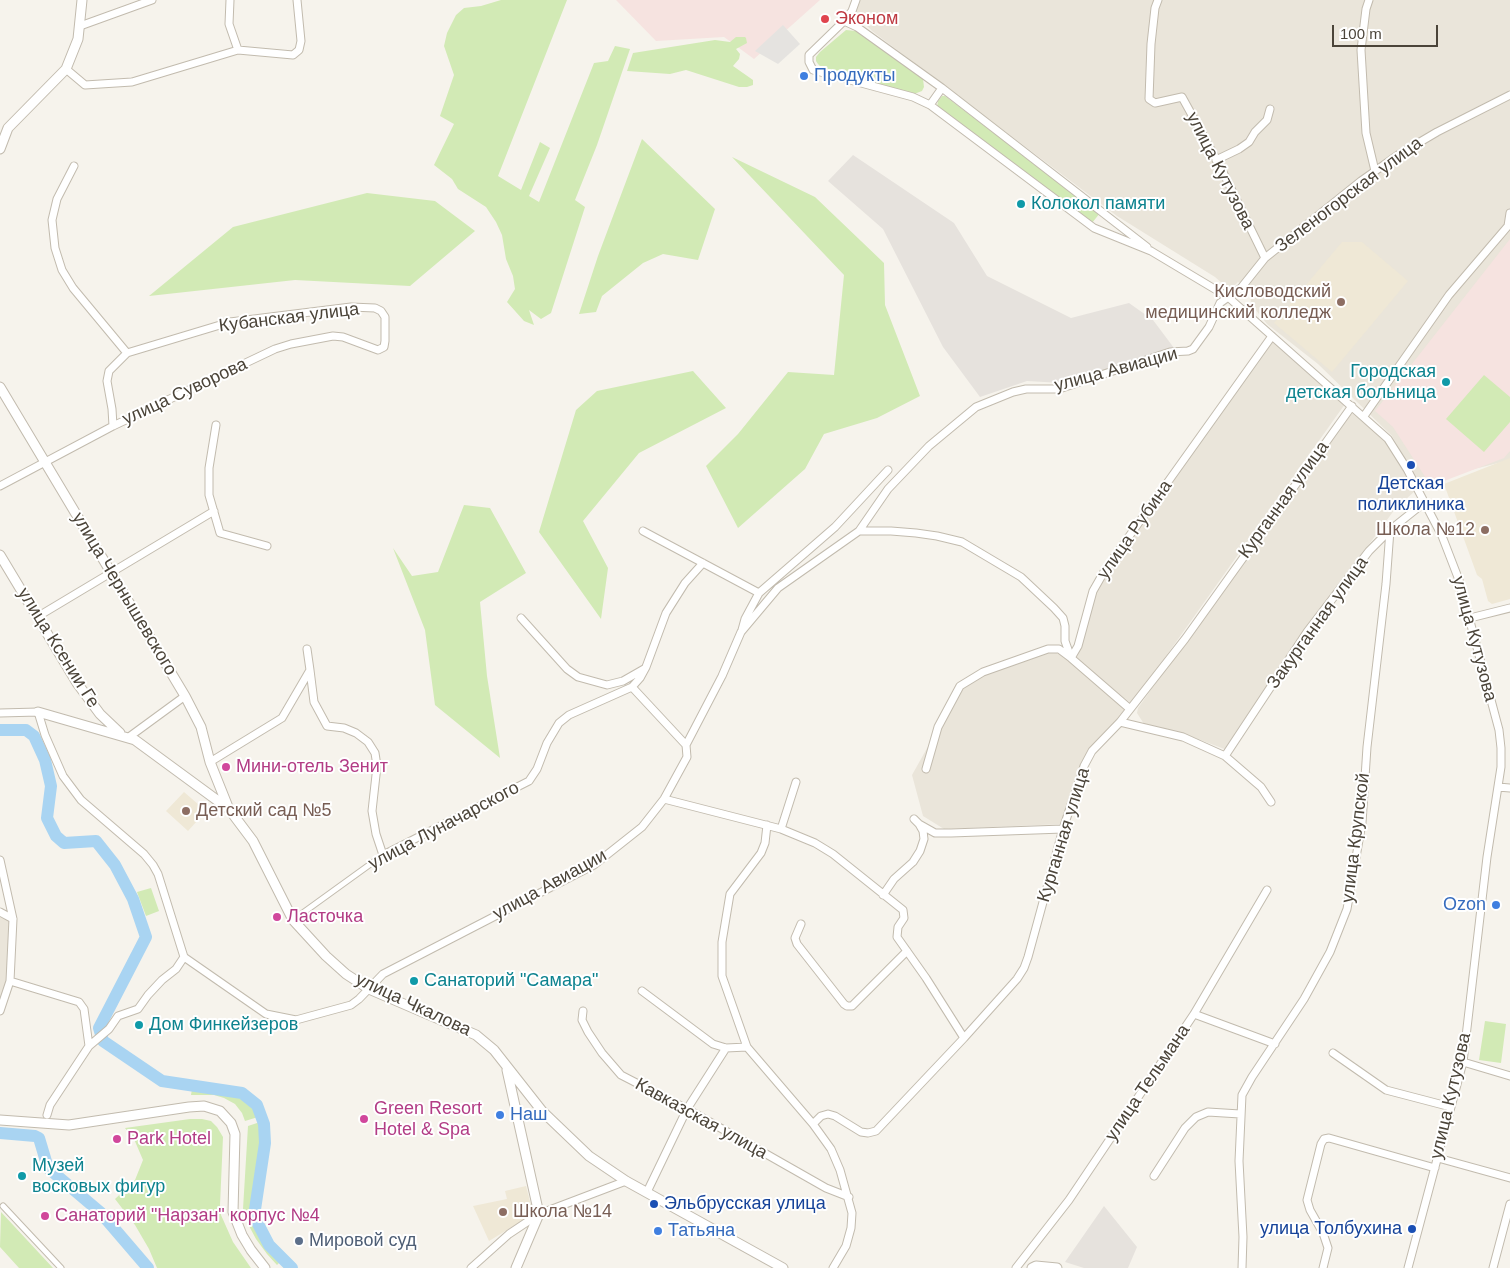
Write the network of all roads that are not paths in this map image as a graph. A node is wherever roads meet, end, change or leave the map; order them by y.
1 (82, 0) edge
2 (152, 0) edge
3 (230, 0) edge
4 (297, 0) edge
5 (856, 0) edge
6 (1158, 0) edge
7 (1369, 0) edge
8 (844, 21) junction
9 (80, 26) junction
10 (238, 50) junction
11 (66, 69) junction
12 (942, 88) junction
13 (1510, 95) edge
14 (930, 105) junction
15 (1270, 109) dead end
16 (0, 149) edge
17 (1216, 160) junction
18 (74, 166) dead end
19 (1375, 172) junction
20 (1510, 213) edge
21 (1151, 251) junction
22 (1265, 258) junction
23 (1228, 297) junction
24 (1272, 336) junction
25 (378, 350) joint
26 (127, 353) junction
27 (0, 386) edge
28 (1352, 406) junction
29 (1364, 416) junction
30 (216, 425) dead end
31 (113, 426) junction
32 (46, 462) junction
33 (888, 470) dead end
34 (0, 486) edge
35 (1425, 502) junction
36 (214, 511) junction
37 (1390, 530) junction
38 (643, 531) dead end
39 (859, 531) junction
40 (267, 546) dead end
41 (0, 555) edge
42 (703, 563) junction
43 (112, 572) junction
44 (759, 593) junction
45 (1510, 608) edge
46 (37, 617) junction
47 (521, 618) dead end
48 (1470, 618) junction
49 (741, 632) junction
50 (307, 649) dead end
51 (1071, 658) junction
52 (646, 668) junction
53 (310, 670) junction
54 (632, 687) junction
55 (185, 696) junction
56 (1130, 709) junction
57 (38, 712) junction
58 (0, 713) edge
59 (1120, 722) junction
60 (126, 736) junction
61 (686, 744) junction
62 (1225, 756) junction
63 (210, 762) junction
64 (926, 769) dead end
65 (796, 782) dead end
66 (1498, 787) junction
67 (1510, 788) edge
68 (664, 800) junction
69 (1270, 802) dead end
70 (229, 809) junction
71 (768, 826) junction
72 (781, 828) junction
73 (1063, 829) junction
74 (383, 855) junction
75 (0, 860) edge
76 (1267, 890) dead end
77 (883, 895) junction
78 (0, 912) edge
79 (13, 919) junction
80 (292, 920) junction
81 (801, 924) dead end
82 (907, 951) junction
83 (184, 957) junction
84 (10, 981) junction
85 (368, 989) junction
86 (642, 991) dead end
87 (0, 1011) edge
88 (583, 1011) dead end
89 (1194, 1014) junction
90 (964, 1038) junction
91 (1275, 1044) junction
92 (89, 1046) junction
93 (747, 1047) junction
94 (726, 1048) junction
95 (1334, 1053) dead end
96 (1463, 1062) junction
97 (506, 1067) junction
98 (1510, 1076) edge
99 (1451, 1106) junction
100 (687, 1109) junction
101 (1240, 1114) junction
102 (47, 1115) dead end
103 (0, 1120) edge
104 (813, 1124) junction
105 (1438, 1158) junction
106 (1435, 1168) junction
107 (1154, 1176) dead end
108 (1510, 1178) edge
109 (626, 1181) junction
110 (647, 1192) junction
111 (849, 1197) junction
112 (1510, 1204) edge
113 (3, 1206) dead end
114 (539, 1214) junction
115 (61, 1268) edge
116 (265, 1268) edge
117 (471, 1268) edge
118 (516, 1268) edge
119 (783, 1268) edge
120 (833, 1268) edge
121 (1016, 1268) edge
122 (1032, 1268) edge
123 (1057, 1268) edge
124 (1242, 1268) edge
125 (1323, 1268) edge
126 (1408, 1268) edge
127 (1493, 1268) edge

1 - 9 street
2 - 9 street
3 - 10 street
4 - 10 street
5 - 8 street, улица Кутузова
6 - 17 street, улица Кутузова
7 - 19 street
8 - 12 street, улица Кутузова
8 - 14 street, улица Кутузова
9 - 11 street
10 - 11 street
11 - 16 street
12 - 14 street
12 - 21 street, улица Кутузова
13 - 19 street, Зеленогорская улица
14 - 21 street, улица Кутузова
15 - 17 street
17 - 22 street, улица Кутузова
18 - 26 street
19 - 22 street, Зеленогорская улица
20 - 29 street
21 - 23 street, улица Кутузова
22 - 23 street, Зеленогорская улица
23 - 24 street, улица Кутузова
23 - 39 street, улица Авиации
24 - 28 street, улица Кутузова
24 - 51 street, улица Рубина
25 - 26 street, Кубанская улица
25 - 31 street, улица Суворова
26 - 31 street, Кубанская улица
27 - 32 street, улица Чернышевского
28 - 29 street, улица Кутузова
28 - 56 street, Курганная улица
29 - 35 street, улица Кутузова
30 - 36 street
31 - 32 street, улица Суворова
32 - 34 street, улица Суворова
32 - 43 street, улица Чернышевского
33 - 44 street, улица Авиации
35 - 37 street, Закурганная улица
35 - 48 street, улица Кутузова
36 - 40 street
36 - 43 street
37 - 62 street, Закурганная улица
37 - 91 street, улица Крупской
38 - 42 street
39 - 49 street, улица Авиации
39 - 51 street
41 - 46 street, улица Ксении Ге
42 - 44 street
42 - 52 street, улица Луначарского
43 - 46 street
43 - 55 street, улица Чернышевского
44 - 49 street, улица Авиации
45 - 48 street
46 - 60 street, улица Ксении Ге
47 - 52 street
48 - 66 street, улица Кутузова
49 - 61 street, улица Авиации
50 - 53 street
51 - 56 street
51 - 64 street
52 - 54 street, улица Луначарского
53 - 63 street
53 - 74 street
54 - 61 street
54 - 74 street, улица Луначарского
55 - 60 street
55 - 63 street, улица Чернышевского
56 - 59 street, Курганная улица
57 - 58 street, улица Чкалова
57 - 60 street, улица Чкалова
57 - 83 street
59 - 62 street
59 - 73 street, Курганная улица
60 - 70 street, улица Чкалова
61 - 68 street, улица Авиации
62 - 69 street
63 - 70 street, улица Чернышевского
65 - 72 street
66 - 67 street
66 - 96 street, улица Кутузова
68 - 71 street
68 - 85 street, улица Авиации
70 - 80 street, улица Чкалова
71 - 72 street
71 - 93 street
72 - 77 street
73 - 77 street
73 - 90 street, Курганная улица
74 - 80 street, улица Луначарского
75 - 79 street
76 - 89 street, улица Тельмана
77 - 82 street
78 - 79 street
79 - 84 street
80 - 85 street, улица Чкалова
81 - 82 street
82 - 90 street
83 - 85 street, улица Авиации
83 - 92 street
84 - 87 street
84 - 92 street
85 - 97 street, улица Чкалова
86 - 94 street
88 - 100 street, Кавказская улица
89 - 91 street
89 - 121 street, улица Тельмана
90 - 104 street, Курганная улица
91 - 101 street, улица Крупской
92 - 102 street
93 - 94 street
93 - 104 street
94 - 100 street
95 - 99 street
96 - 98 street
96 - 99 street, улица Кутузова
97 - 109 street
97 - 114 street, улица Чкалова
99 - 105 street, улица Кутузова
100 - 110 street
100 - 111 street, Кавказская улица
101 - 107 street
101 - 124 street, улица Крупской
103 - 116 street
104 - 111 street
105 - 106 street, улица Кутузова
105 - 108 street
106 - 125 street
106 - 126 street, улица Кутузова
109 - 110 street
109 - 114 street
110 - 119 street
111 - 120 street
112 - 127 street
113 - 115 street
114 - 117 street
114 - 118 street
122 - 123 street

